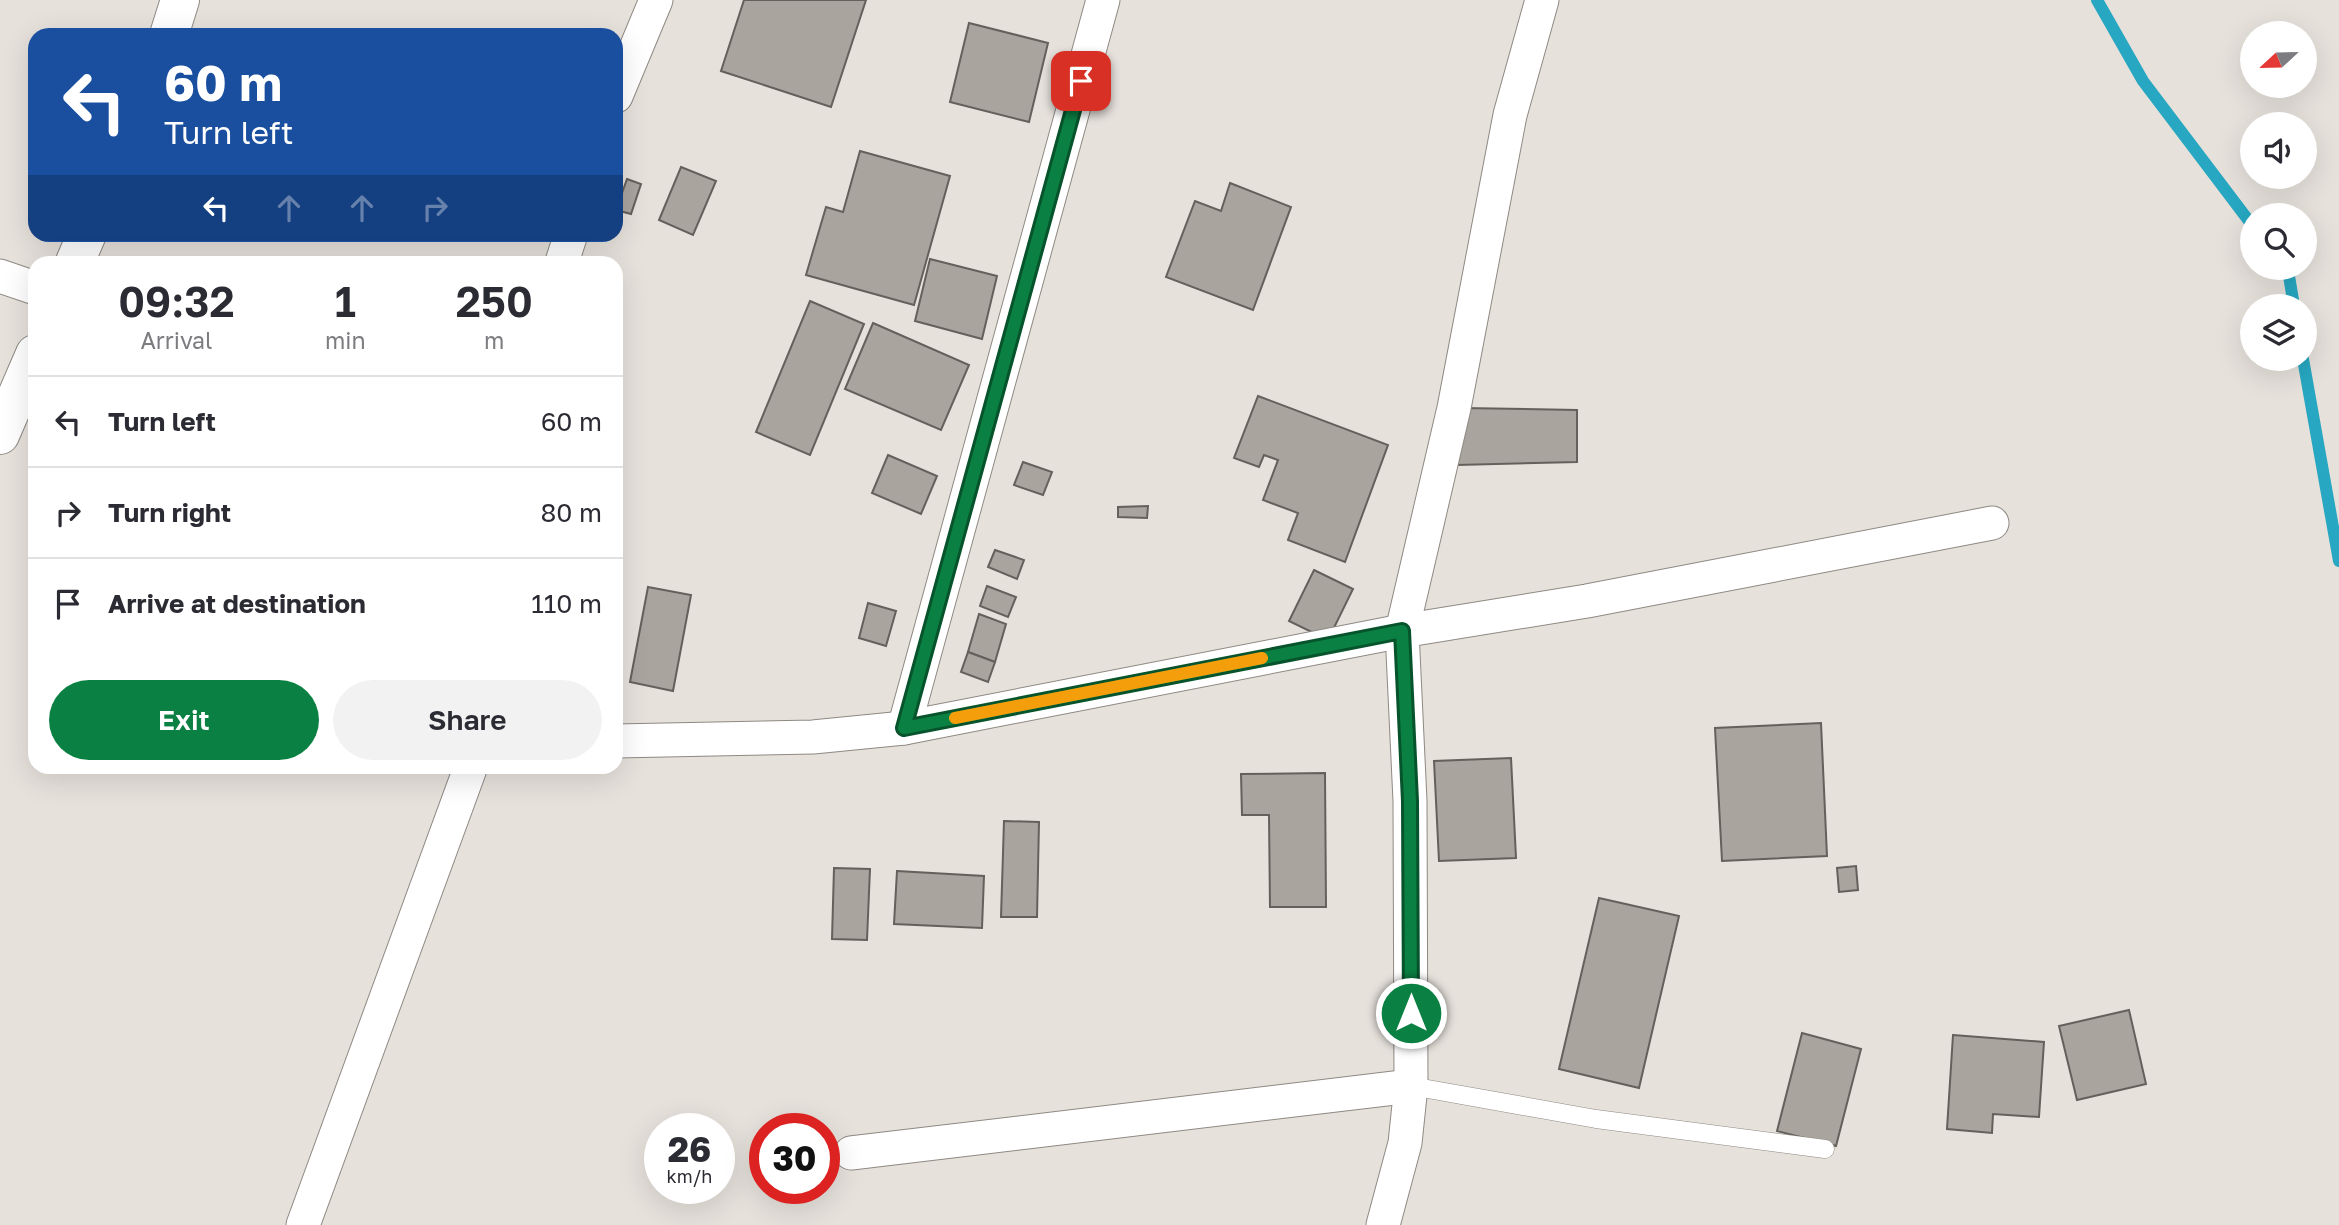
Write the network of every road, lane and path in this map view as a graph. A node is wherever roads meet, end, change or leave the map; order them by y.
1 (180, 0) edge
2 (656, 0) edge
3 (1103, 0) edge
4 (1542, 0) edge
5 (171, 28) edge
6 (623, 79) edge
7 (0, 276) edge
8 (28, 286) edge
9 (28, 370) edge
10 (0, 435) edge
11 (1992, 523) dead end
12 (1402, 631) junction
13 (904, 728) junction
14 (623, 741) edge
15 (468, 774) edge
16 (1411, 1086) junction
17 (1825, 1149) dead end
18 (851, 1153) dead end
19 (303, 1225) edge
20 (1383, 1225) edge

1 - 5 street
2 - 6 street
3 - 13 street
4 - 12 street
7 - 8 street
9 - 10 street
11 - 12 street
12 - 13 street
12 - 16 street
13 - 14 street
15 - 19 street
16 - 17 lane
16 - 18 street
16 - 20 street

